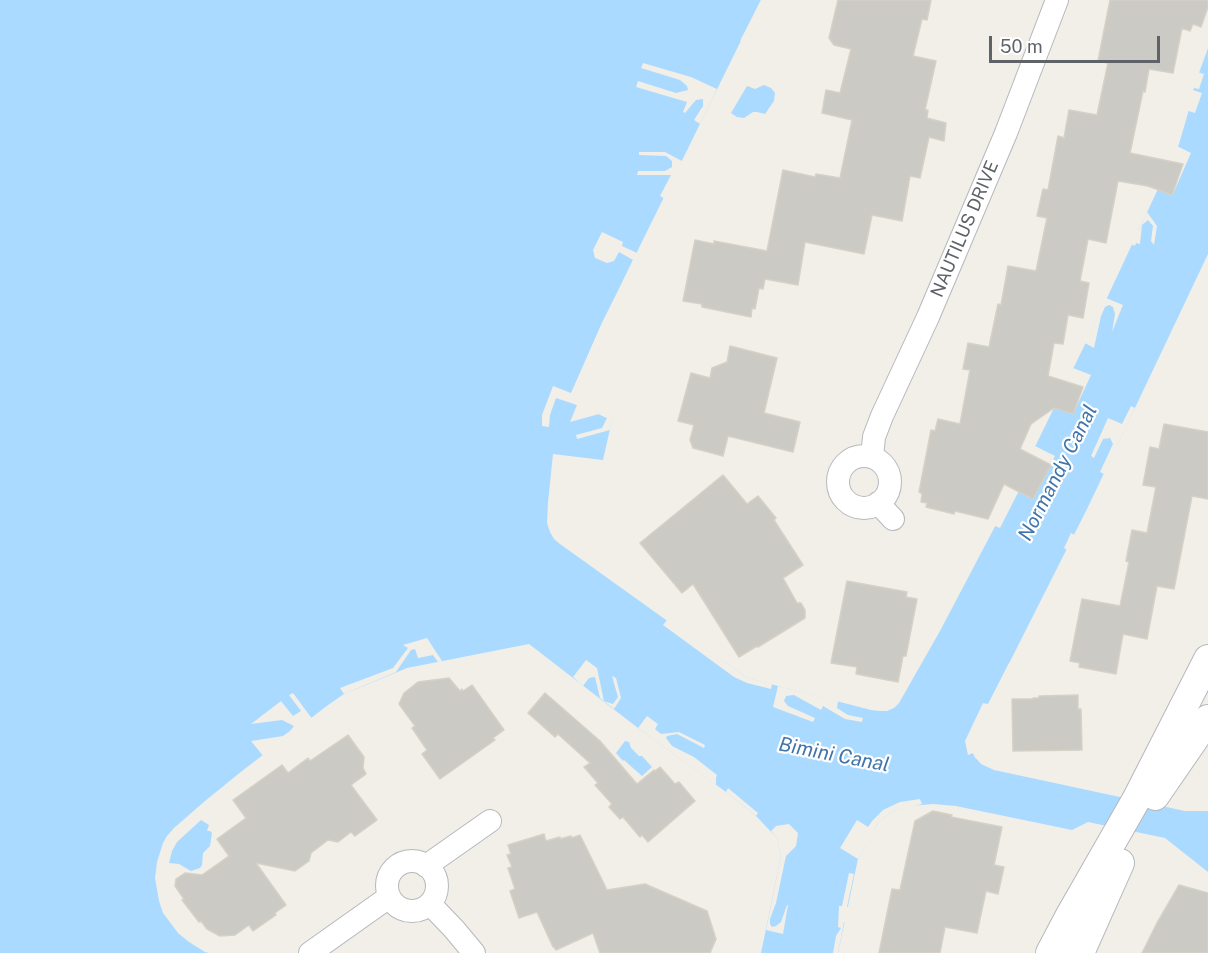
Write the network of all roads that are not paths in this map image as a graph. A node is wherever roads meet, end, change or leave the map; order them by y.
1 (1057, 0) edge
2 (872, 457) junction
3 (1208, 659) edge
4 (1208, 718) edge
5 (1143, 802) junction
6 (490, 821) dead end
7 (1128, 830) junction
8 (426, 866) junction
9 (389, 897) junction
10 (430, 904) junction
11 (310, 953) edge
12 (474, 953) edge
13 (1050, 953) edge
14 (1080, 953) edge

1 - 2 street, NAUTILUS DRIVE
2 - 2 street
3 - 5 street
4 - 5 street
5 - 7 street
6 - 8 street
7 - 13 street
7 - 14 street
8 - 9 street
8 - 10 street
9 - 10 street
9 - 11 street
10 - 12 street

